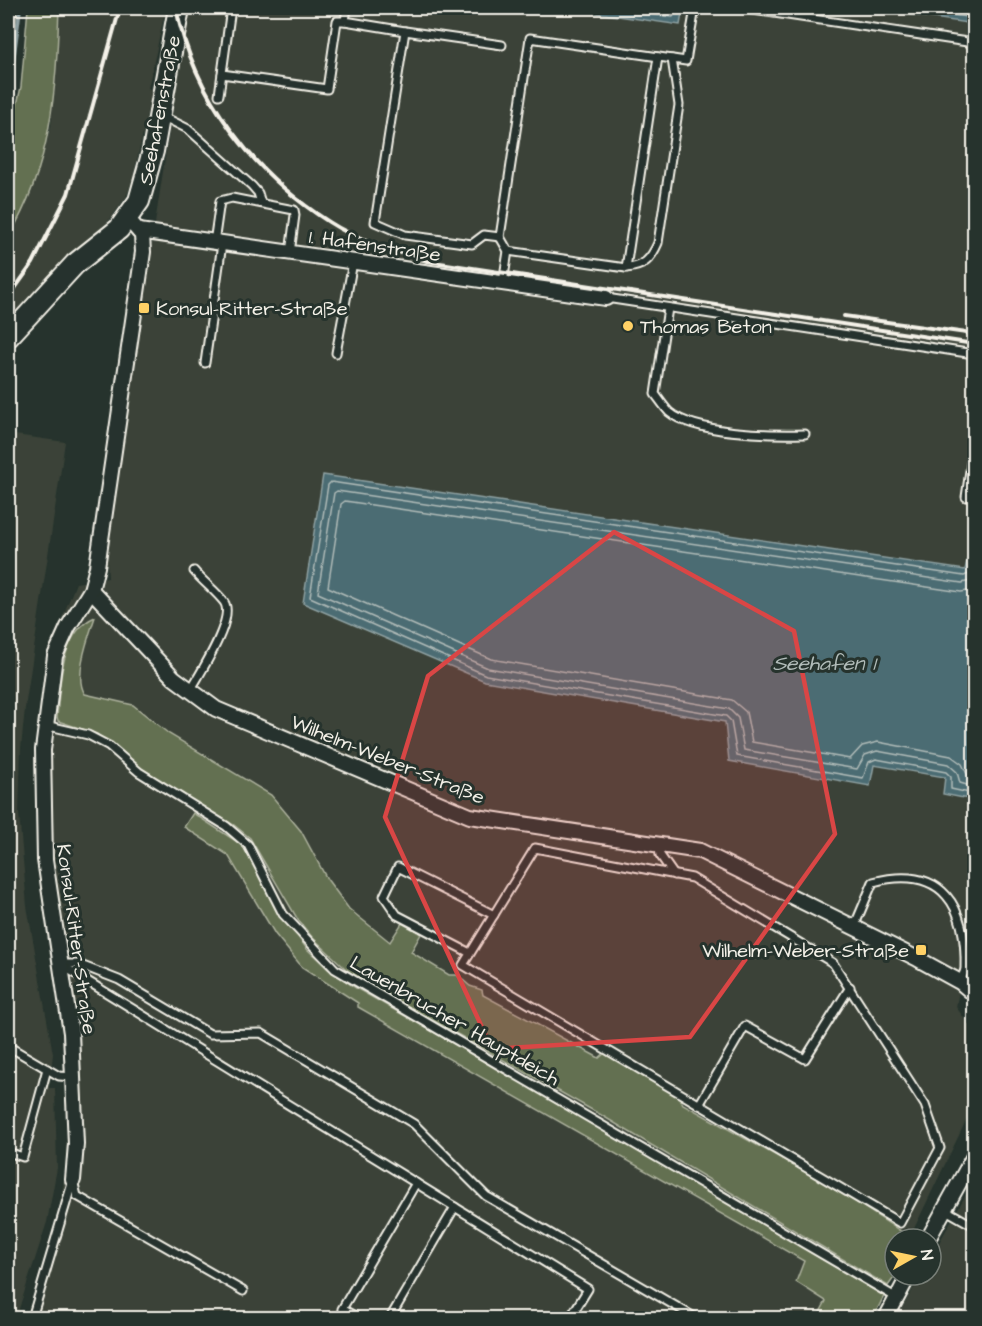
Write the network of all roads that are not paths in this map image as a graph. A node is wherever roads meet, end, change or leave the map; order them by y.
1 (179, 8) edge
2 (231, 8) edge
3 (347, 8) edge
4 (694, 8) edge
5 (740, 8) edge
6 (345, 21) junction
7 (405, 31) junction
8 (975, 43) edge
9 (502, 45) dead end
10 (657, 57) junction
11 (672, 59) junction
12 (222, 74) junction
13 (219, 94) dead end
14 (159, 115) junction
15 (261, 203) junction
16 (134, 225) junction
17 (500, 237) junction
18 (218, 243) junction
19 (508, 251) junction
20 (290, 253) junction
21 (353, 262) junction
22 (626, 268) junction
23 (503, 283) junction
24 (606, 298) joint
25 (668, 308) junction
26 (8, 337) edge
27 (336, 353) dead end
28 (975, 354) edge
29 (205, 363) dead end
30 (805, 434) dead end
31 (975, 444) edge
32 (966, 497) dead end
33 (194, 572) dead end
34 (91, 591) junction
35 (190, 692) junction
36 (45, 725) junction
37 (658, 844) junction
38 (674, 875) junction
39 (494, 915) junction
40 (854, 927) junction
41 (470, 953) junction
42 (61, 964) junction
43 (975, 974) edge
44 (963, 976) junction
45 (850, 987) junction
46 (975, 994) edge
47 (8, 1046) edge
48 (47, 1069) junction
49 (74, 1077) junction
50 (699, 1105) junction
51 (8, 1152) edge
52 (975, 1156) edge
53 (73, 1180) junction
54 (416, 1183) junction
55 (455, 1207) junction
56 (944, 1209) junction
57 (975, 1226) edge
58 (934, 1227) edge
59 (903, 1287) edge
60 (243, 1291) dead end
61 (897, 1298) junction
62 (32, 1318) edge
63 (358, 1318) edge
64 (390, 1318) edge
65 (570, 1318) edge
66 (696, 1318) edge
67 (886, 1318) edge

1 - 14 main road, Seehafenstraße
2 - 12 lane
3 - 6 lane
4 - 11 lane
5 - 8 lane
6 - 7 lane
6 - 12 lane
7 - 9 lane
7 - 17 lane
10 - 11 lane
10 - 17 lane
10 - 22 lane
11 - 22 lane
12 - 13 lane
14 - 15 lane
14 - 16 main road, Seehafenstraße
15 - 18 lane
15 - 20 lane
16 - 18 street, 1. Hafenstraße
16 - 26 main road, Seehafenstraße
16 - 34 street, Konsul-Ritter-Straße
17 - 19 lane
18 - 20 street, 1. Hafenstraße
18 - 29 lane
19 - 22 lane
19 - 23 lane
20 - 21 street, 1. Hafenstraße
21 - 23 street, 1. Hafenstraße
21 - 27 lane
23 - 24 street, 1. Hafenstraße
24 - 25 lane
25 - 28 lane
25 - 30 lane
31 - 32 lane
33 - 35 lane
34 - 35 street, Wilhelm-Weber-Straße
34 - 36 street, Konsul-Ritter-Straße
35 - 37 street, Wilhelm-Weber-Straße
36 - 42 street, Konsul-Ritter-Straße
36 - 61 lane, Lauenbrucher Hauptdeich
37 - 38 lane
37 - 40 street, Wilhelm-Weber-Straße
38 - 39 lane
38 - 45 lane
39 - 41 lane
39 - 41 lane
40 - 44 street, Wilhelm-Weber-Straße
40 - 44 lane
41 - 50 lane
42 - 49 street, Konsul-Ritter-Straße
42 - 54 lane
42 - 66 lane
43 - 44 lane
44 - 46 street, Wilhelm-Weber-Straße
45 - 50 lane
45 - 50 lane
47 - 48 lane
48 - 49 lane
48 - 51 lane
49 - 53 street, Konsul-Ritter-Straße
52 - 56 street
53 - 60 lane
53 - 62 lane
54 - 55 lane
54 - 63 lane
55 - 64 lane
55 - 65 lane
56 - 57 lane
56 - 58 street
59 - 61 street
61 - 67 street

